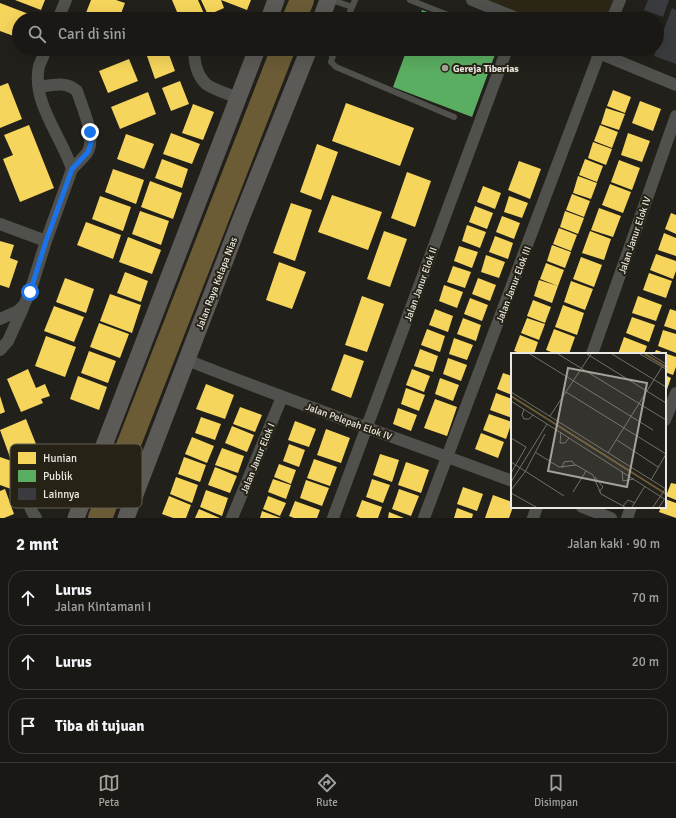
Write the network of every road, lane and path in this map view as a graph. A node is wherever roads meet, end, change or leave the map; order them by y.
1 (66, 0) edge
2 (276, 0) edge
3 (328, 0) edge
4 (332, 0) edge
5 (355, 0) edge
6 (410, 0) edge
7 (472, 0) edge
8 (620, 0) edge
9 (352, 7) junction
10 (61, 12) edge
11 (272, 12) edge
12 (324, 12) edge
13 (350, 12) edge
14 (440, 12) edge
15 (501, 12) edge
16 (615, 12) edge
17 (43, 56) edge
18 (194, 56) edge
19 (254, 56) edge
20 (306, 56) edge
21 (333, 56) edge
22 (504, 56) edge
23 (595, 56) edge
24 (611, 56) edge
25 (676, 85) edge
26 (39, 87) junction
27 (238, 98) junction
28 (676, 116) edge
29 (454, 117) dead end
30 (72, 169) junction
31 (0, 224) edge
32 (46, 241) junction
33 (24, 305) junction
34 (0, 319) edge
35 (0, 350) edge
36 (592, 353) edge
37 (187, 360) junction
38 (676, 392) edge
39 (282, 398) junction
40 (666, 417) edge
41 (367, 428) junction
42 (104, 444) edge
43 (448, 456) junction
44 (142, 477) edge
45 (511, 481) edge
46 (31, 508) edge
47 (80, 508) edge
48 (130, 508) edge
49 (537, 508) edge
50 (585, 508) edge
51 (631, 508) edge
52 (36, 518) edge
53 (76, 518) edge
54 (126, 518) edge
55 (232, 518) edge
56 (333, 518) edge
57 (424, 518) edge
58 (533, 518) edge
59 (611, 518) edge
60 (627, 518) edge

1 - 10 street
2 - 11 main road
3 - 12 main road
4 - 9 lane
5 - 9 lane
6 - 14 lane
7 - 15 street
8 - 16 street
9 - 13 lane
17 - 26 street
18 - 27 street
19 - 27 main road
20 - 37 main road, Jalan Raya Kelapa Nias
21 - 29 lane
22 - 41 street, Jalan Janur Elok II
23 - 43 street, Jalan Janur Elok III
24 - 25 street
26 - 30 street
26 - 30 street
27 - 42 main road
28 - 36 street, Jalan Janur Elok IV
30 - 32 street
31 - 32 street
32 - 33 street
33 - 34 street
33 - 35 street
37 - 39 street, Jalan Pelepah Elok IV
37 - 44 main road, Jalan Raya Kelapa Nias
38 - 40 street
39 - 41 street, Jalan Pelepah Elok IV
39 - 55 street, Jalan Janur Elok I
41 - 43 street, Jalan Pelepah Elok IV
41 - 56 street, Jalan Janur Elok II
43 - 45 street, Jalan Pelepah Elok IV
43 - 57 street, Jalan Janur Elok III
46 - 52 street
47 - 53 main road
48 - 54 main road, Jalan Raya Kelapa Nias
49 - 58 street
50 - 59 street
51 - 60 street

